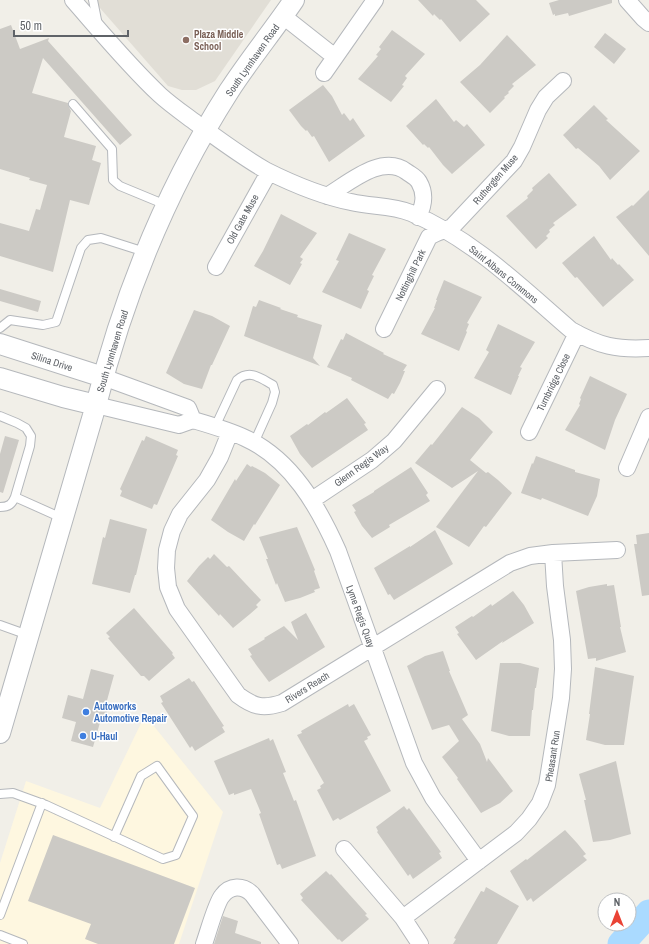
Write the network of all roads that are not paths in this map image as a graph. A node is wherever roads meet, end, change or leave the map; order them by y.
1 (73, 0) edge
2 (93, 0) edge
3 (294, 0) edge
4 (375, 0) edge
5 (627, 0) edge
6 (283, 16) junction
7 (649, 23) edge
8 (99, 30) junction
9 (335, 57) junction
10 (324, 73) dead end
11 (562, 81) dead end
12 (72, 104) dead end
13 (206, 130) junction
14 (268, 172) junction
15 (327, 196) junction
16 (167, 205) junction
17 (418, 216) junction
18 (445, 231) junction
19 (145, 252) junction
20 (216, 267) dead end
21 (0, 328) edge
22 (384, 329) dead end
23 (577, 333) junction
24 (0, 344) edge
25 (649, 348) edge
26 (103, 377) junction
27 (0, 378) edge
28 (438, 389) dead end
29 (96, 406) junction
30 (0, 416) edge
31 (649, 417) edge
32 (193, 420) junction
33 (222, 430) junction
34 (529, 432) dead end
35 (254, 443) junction
36 (627, 468) dead end
37 (15, 496) junction
38 (312, 500) junction
39 (0, 507) edge
40 (63, 519) junction
41 (617, 550) dead end
42 (553, 553) junction
43 (0, 626) edge
44 (28, 635) junction
45 (372, 648) junction
46 (0, 733) edge
47 (0, 794) edge
48 (42, 803) junction
49 (114, 837) junction
50 (344, 849) dead end
51 (479, 862) junction
52 (0, 915) edge
53 (403, 918) junction
54 (0, 935) edge
55 (23, 944) edge
56 (204, 944) edge
57 (290, 944) edge
58 (420, 944) edge

1 - 8 street, Saint Albans Commons
2 - 8 lane
3 - 6 street, South Lynnhaven Road
4 - 9 street
5 - 7 street
6 - 9 street
6 - 13 street, South Lynnhaven Road
8 - 13 street, Saint Albans Commons
9 - 10 street
11 - 18 street, Rutherglen Muse
12 - 16 lane
13 - 14 street, Saint Albans Commons
13 - 16 street, South Lynnhaven Road
14 - 15 street, Saint Albans Commons
14 - 20 street, Old Gate Muse
15 - 17 street, Saint Albans Commons
15 - 17 street
16 - 19 street, South Lynnhaven Road
17 - 18 street, Saint Albans Commons
18 - 22 street, Nottinghill Park
18 - 23 street, Saint Albans Commons
19 - 21 lane
19 - 26 street, South Lynnhaven Road
23 - 25 street, Saint Albans Commons
23 - 34 street, Turnbridge Close
24 - 26 street, Silina Drive
26 - 29 street, South Lynnhaven Road
26 - 32 street
27 - 29 street
28 - 38 street, Glenn Regis Way
29 - 32 street, Lyme Regis Quay
29 - 40 street, South Lynnhaven Road
30 - 37 lane
31 - 36 street
32 - 33 street, Lyme Regis Quay
33 - 35 street, Lyme Regis Quay
33 - 35 lane
33 - 45 street, Rivers Reach
35 - 38 street, Lyme Regis Quay
37 - 39 lane
37 - 40 lane
38 - 45 street, Lyme Regis Quay
40 - 44 street, South Lynnhaven Road
41 - 42 street, Rivers Reach
42 - 45 street, Rivers Reach
42 - 51 street, Pheasant Run
43 - 44 lane
44 - 46 street, South Lynnhaven Road
45 - 51 street, Lyme Regis Quay
47 - 48 lane
48 - 49 lane
48 - 52 lane
49 - 49 lane
50 - 53 street
51 - 53 street, Pheasant Run
53 - 58 street
54 - 55 lane
56 - 57 street

